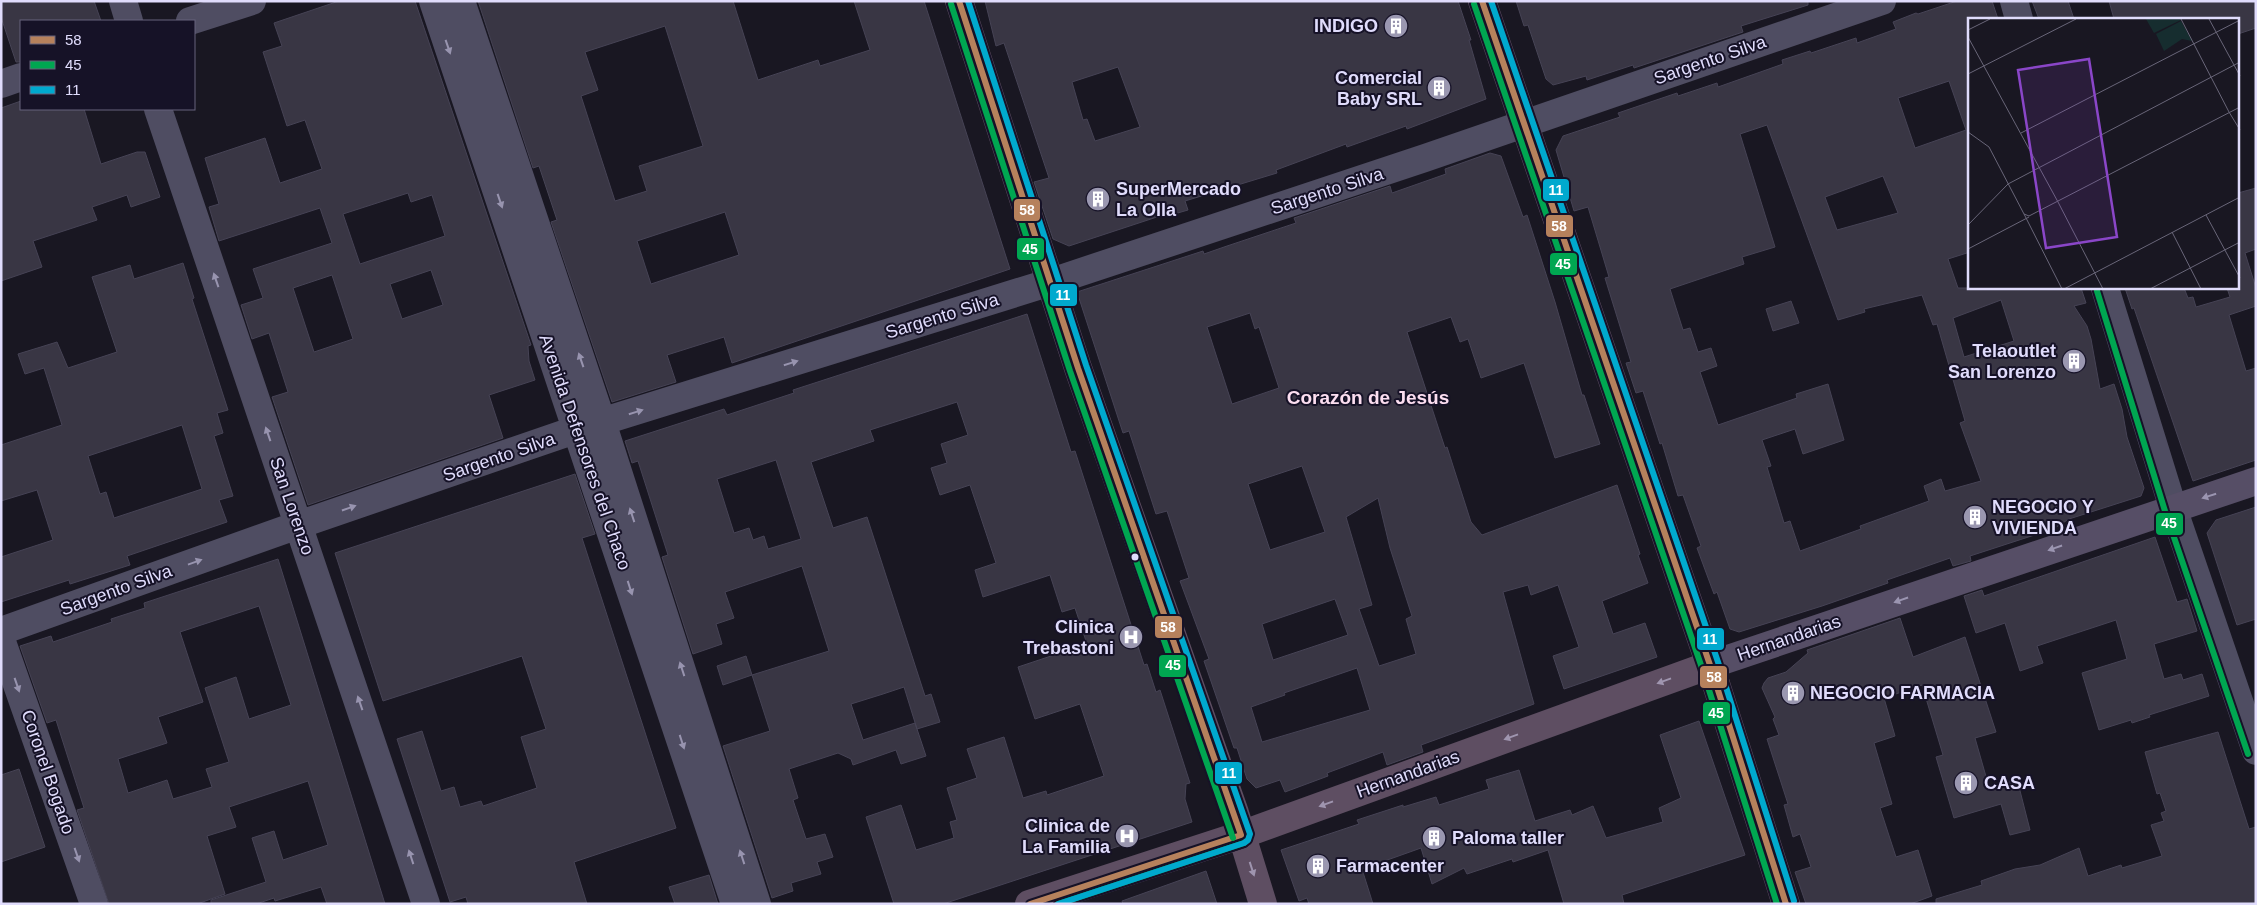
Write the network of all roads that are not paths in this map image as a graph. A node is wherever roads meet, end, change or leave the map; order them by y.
1 (123, 1) edge
2 (252, 1) edge
3 (432, 1) edge
4 (461, 1) edge
5 (959, 1) edge
6 (1482, 1) edge
7 (1882, 1) edge
8 (2014, 1) edge
9 (2020, 18) edge
10 (129, 20) edge
11 (193, 20) edge
12 (20, 77) edge
13 (1, 84) edge
14 (158, 110) edge
15 (1523, 125) junction
16 (1051, 282) junction
17 (2105, 289) edge
18 (590, 426) junction
19 (2256, 481) edge
20 (2173, 508) junction
21 (298, 525) junction
22 (1, 631) edge
23 (1, 639) edge
24 (1710, 665) junction
25 (2256, 751) edge
26 (1241, 835) junction
27 (94, 904) edge
28 (426, 904) edge
29 (735, 904) edge
30 (758, 904) edge
31 (1029, 904) edge
32 (1263, 904) edge
33 (1786, 904) edge

1 - 10 street
2 - 11 street
3 -> 18 street, Avenida Defensores del Chaco
18 -> 4 street, Avenida Defensores del Chaco
5 - 16 highway
6 - 15 highway
7 - 15 street, Sargento Silva
8 - 9 street
12 - 13 street
21 -> 14 street, San Lorenzo
15 - 16 street, Sargento Silva
15 - 24 highway
18 -> 16 street, Sargento Silva
16 - 26 highway
17 - 20 street
21 -> 18 street, Sargento Silva
18 -> 29 street, Avenida Defensores del Chaco
30 -> 18 street, Avenida Defensores del Chaco
19 -> 20 main road, Hernandarias
20 -> 24 main road, Hernandarias
20 - 25 street
22 -> 21 street, Sargento Silva
28 -> 21 street, San Lorenzo
23 -> 27 street, Coronel Bogado
24 -> 26 highway, Hernandarias
24 - 33 highway
26 - 31 highway, Hernandarias
26 -> 32 highway

